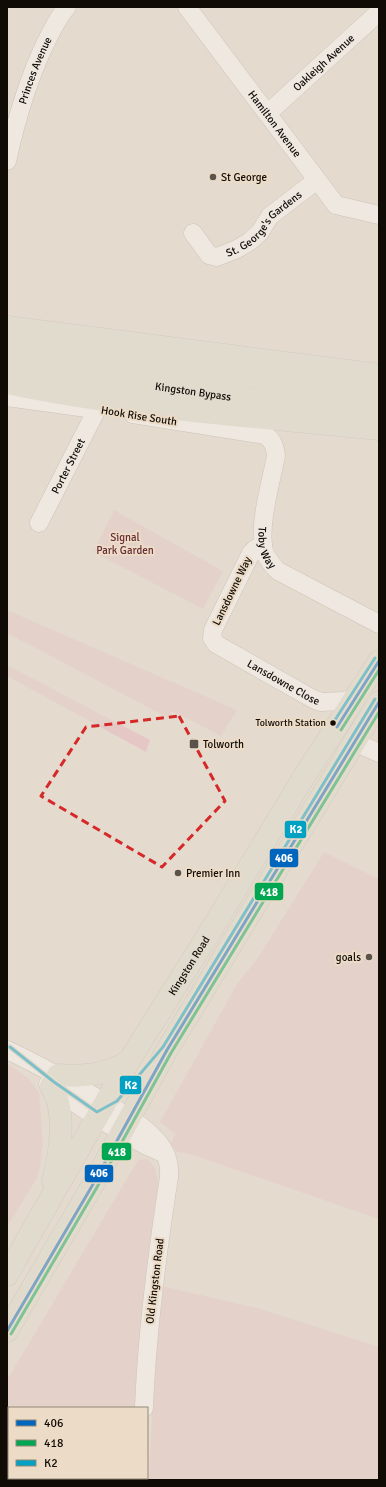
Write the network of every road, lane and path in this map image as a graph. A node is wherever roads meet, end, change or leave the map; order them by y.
1 (67, 7) edge
2 (187, 7) edge
3 (379, 12) edge
4 (268, 113) junction
5 (11, 121) edge
6 (7, 162) edge
7 (317, 180) junction
8 (379, 215) edge
9 (193, 234) dead end
10 (7, 327) edge
11 (7, 346) edge
12 (7, 365) edge
13 (379, 375) edge
14 (7, 383) edge
15 (379, 392) edge
16 (7, 397) edge
17 (97, 409) junction
18 (379, 413) edge
19 (293, 420) junction
20 (379, 429) edge
21 (270, 438) junction
22 (39, 524) dead end
23 (263, 546) junction
24 (379, 624) edge
25 (216, 644) joint
26 (379, 661) edge
27 (356, 698) junction
28 (379, 702) edge
29 (355, 742) junction
30 (379, 753) edge
31 (7, 1051) edge
32 (129, 1061) junction
33 (54, 1081) junction
34 (114, 1116) junction
35 (49, 1200) junction
36 (7, 1275) edge
37 (7, 1331) edge
38 (144, 1407) edge

1 - 5 street, Princes Avenue
2 - 4 street, Hamilton Avenue
3 - 4 street, Oakleigh Avenue
4 - 7 street, Hamilton Avenue
5 - 6 street, Princes Avenue
7 - 8 street, Hamilton Avenue
7 - 9 street, St. George's Gardens
10 - 13 highway
11 - 15 highway, Kingston Bypass
12 - 18 highway, Kingston Bypass
14 - 19 highway
16 - 17 street, Hook Rise South
17 - 21 street, Hook Rise South
17 - 22 street, Porter Street
19 - 20 highway
19 - 21 street
21 - 23 street, Toby Way
23 - 24 street, Toby Way
23 - 25 street, Lansdowne Way
25 - 27 street, Lansdowne Close
26 - 27 highway, Kingston Road
27 - 32 highway, Kingston Road
28 - 29 highway
29 - 30 street
29 - 34 highway
31 - 33 street, Old Kingston Road
32 - 33 highway
32 - 34 highway, Kingston Road
33 - 34 street, Old Kingston Road
33 - 35 highway
34 - 35 highway, Kingston Road
34 - 37 highway, Kingston Road
34 - 38 street, Old Kingston Road
35 - 36 highway, Kingston Road

